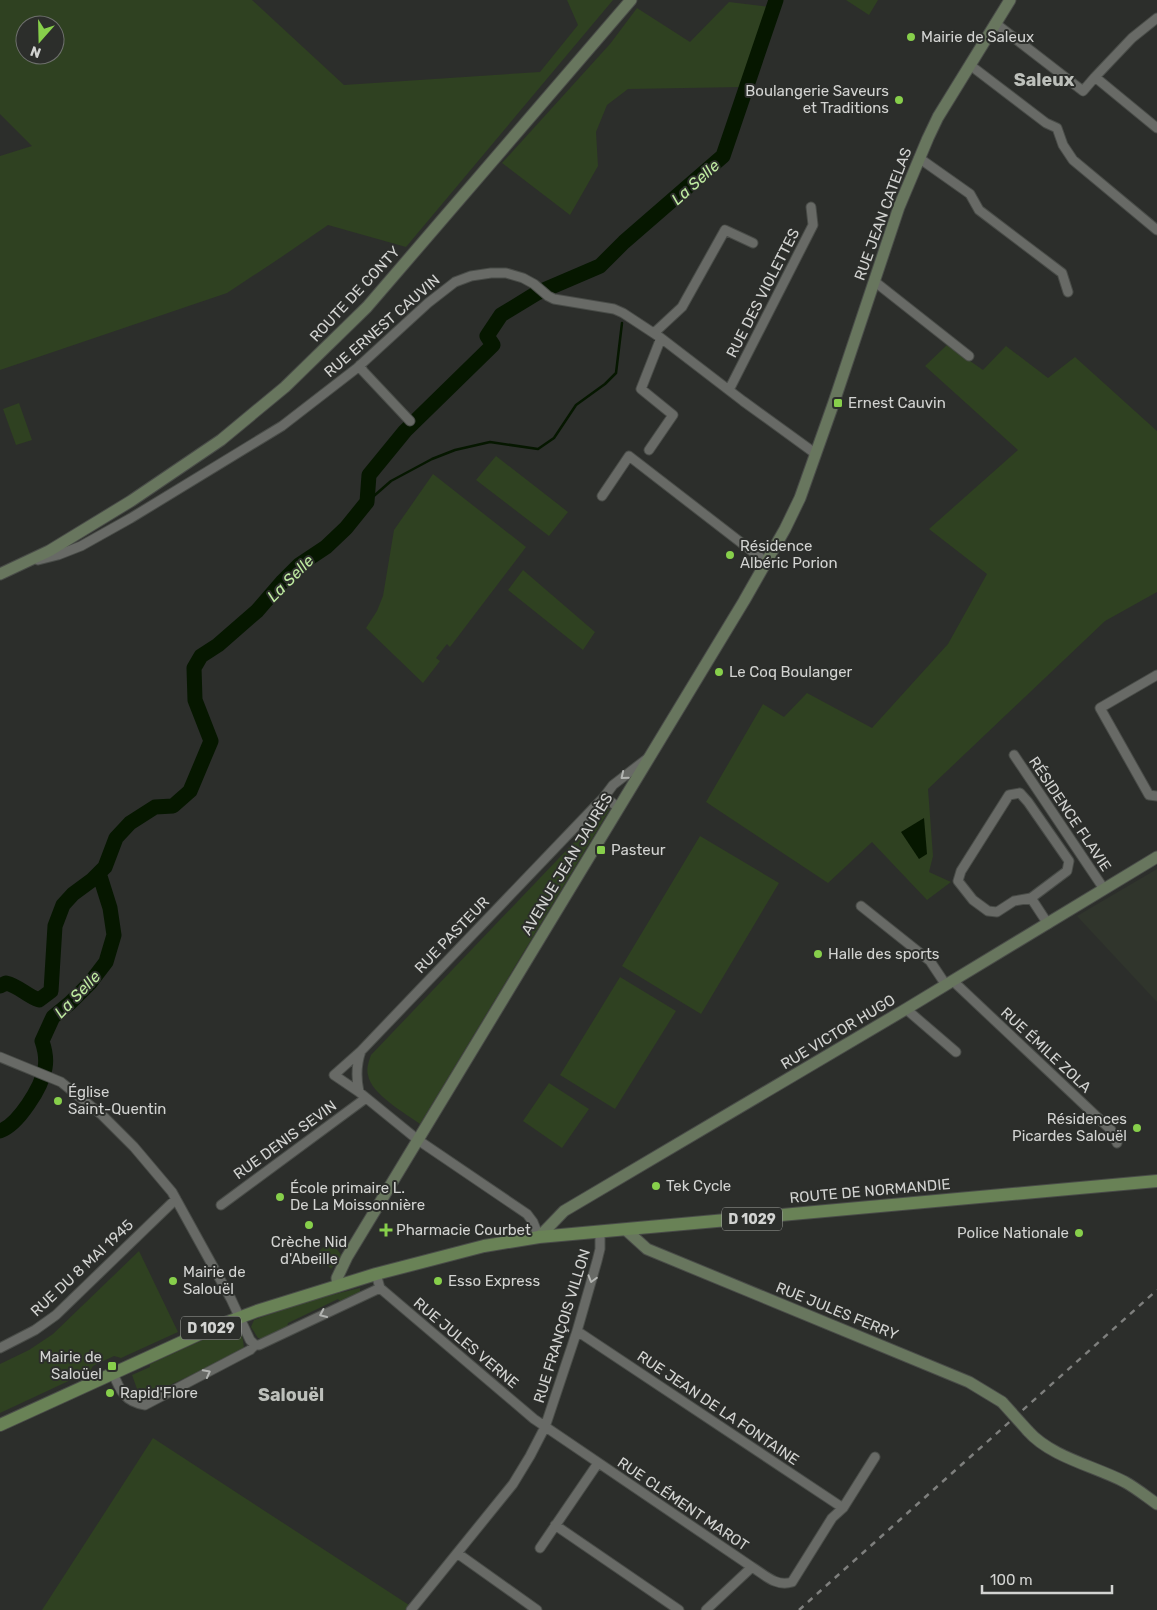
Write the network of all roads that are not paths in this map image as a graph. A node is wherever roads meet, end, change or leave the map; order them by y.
1 (631, 0) edge
2 (1010, 0) edge
3 (1157, 18) edge
4 (996, 23) junction
5 (970, 65) junction
6 (1095, 77) junction
7 (1157, 128) edge
8 (919, 158) junction
9 (812, 207) dead end
10 (1157, 230) edge
11 (753, 243) dead end
12 (874, 281) junction
13 (1068, 292) dead end
14 (657, 336) junction
15 (969, 356) dead end
16 (360, 365) junction
17 (728, 389) junction
18 (410, 422) dead end
19 (649, 450) dead end
20 (816, 454) junction
21 (602, 496) dead end
22 (51, 553) junction
23 (766, 562) junction
24 (0, 574) edge
25 (1157, 675) edge
26 (1014, 755) dead end
27 (648, 758) junction
28 (1157, 796) edge
29 (604, 797) junction
30 (618, 807) junction
31 (1157, 857) edge
32 (1104, 889) junction
33 (1031, 898) junction
34 (861, 906) dead end
35 (1048, 924) junction
36 (949, 983) junction
37 (906, 1009) junction
38 (361, 1051) junction
39 (956, 1052) dead end
40 (0, 1057) edge
41 (362, 1095) junction
42 (418, 1140) junction
43 (1117, 1143) dead end
44 (1157, 1181) edge
45 (176, 1199) junction
46 (220, 1205) dead end
47 (626, 1230) junction
48 (600, 1232) junction
49 (538, 1237) junction
50 (376, 1274) junction
51 (344, 1284) junction
52 (380, 1288) junction
53 (239, 1317) junction
54 (577, 1330) junction
55 (254, 1345) junction
56 (0, 1348) edge
57 (112, 1373) junction
58 (0, 1425) edge
59 (545, 1427) junction
60 (875, 1457) dead end
61 (598, 1463) junction
62 (1157, 1504) edge
63 (842, 1508) junction
64 (555, 1525) junction
65 (540, 1548) dead end
66 (457, 1553) junction
67 (752, 1567) junction
68 (411, 1610) edge
69 (538, 1610) edge
70 (678, 1610) edge
71 (706, 1610) edge

1 - 22 street, ROUTE DE CONTY
2 - 4 street, RUE JEAN CATELAS
3 - 6 street
4 - 5 street, RUE JEAN CATELAS
4 - 6 street
5 - 8 street, RUE JEAN CATELAS
5 - 10 street
6 - 7 street
8 - 12 street, RUE JEAN CATELAS
8 - 13 street
9 - 17 street, RUE DES VIOLETTES
11 - 14 street
12 - 15 street
12 - 20 street, RUE JEAN CATELAS
14 - 16 street, RUE ERNEST CAUVIN
14 - 17 street, RUE ERNEST CAUVIN
14 - 19 street
16 - 18 street
16 - 22 street, RUE ERNEST CAUVIN
17 - 20 street, RUE ERNEST CAUVIN
20 - 23 street, AVENUE JEAN JAURÈS
21 - 23 street
22 - 24 street, ROUTE DE CONTY
23 - 27 street, AVENUE JEAN JAURÈS
25 - 28 street
26 - 32 street, RÉSIDENCE FLAVIE
27 -> 29 street, RUE PASTEUR
27 - 30 street, AVENUE JEAN JAURÈS
29 - 30 street
29 - 38 street, RUE PASTEUR
30 - 42 street, AVENUE JEAN JAURÈS
31 - 32 street, RUE VICTOR HUGO
32 - 35 street, RUE VICTOR HUGO
33 - 33 street
33 - 35 street
34 - 36 street, RUE ÉMILE ZOLA
35 - 36 street, RUE VICTOR HUGO
36 - 37 street, RUE VICTOR HUGO
36 - 43 street, RUE ÉMILE ZOLA
37 - 39 street
37 - 49 street, RUE VICTOR HUGO
38 - 41 street
38 - 41 street, RUE PASTEUR
40 - 45 street
41 - 42 street
41 - 46 street, RUE DENIS SEVIN
42 - 49 street
42 - 51 street, AVENUE JEAN JAURÈS
44 - 47 main road, ROUTE DE NORMANDIE / D 1029
45 - 53 street
45 - 56 street, RUE DU 8 MAI 1945
47 - 48 main road, ROUTE DE NORMANDIE / D 1029
47 - 62 street, RUE JULES FERRY, bridge
48 - 49 main road, ROUTE DE NORMANDIE / D 1029
48 -> 54 street, RUE FRANÇOIS VILLON
49 - 50 main road, ROUTE DE NORMANDIE / D 1029
50 - 51 main road, ROUTE DE NORMANDIE / D 1029
50 - 52 street
51 - 53 main road, D 1029
52 -> 55 street
52 - 59 street, RUE JULES VERNE
53 - 55 street
53 - 57 main road, D 1029
54 - 59 street, RUE FRANÇOIS VILLON
54 - 63 street, RUE JEAN DE LA FONTAINE
57 -> 55 street
57 - 58 main road, D 1029
59 - 61 street, RUE CLÉMENT MAROT
59 - 66 street, RUE FRANÇOIS VILLON
60 - 63 street
61 - 64 street, RUE CLÉMENT MAROT
61 - 67 street, RUE CLÉMENT MAROT
63 - 67 street, RUE CLÉMENT MAROT
64 - 65 street, RUE CLÉMENT MAROT
64 - 70 street
66 - 68 street, RUE FRANÇOIS VILLON
66 - 69 street
67 - 71 street, RUE CLÉMENT MAROT

